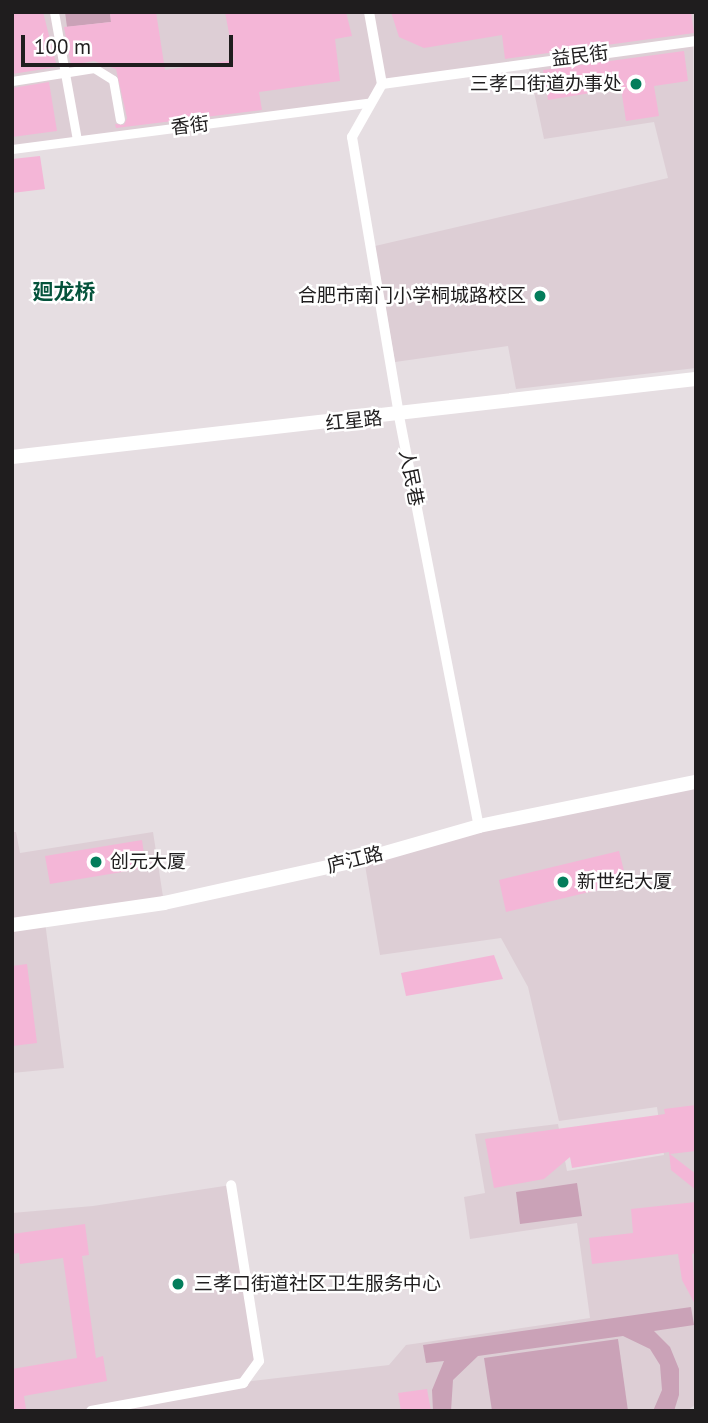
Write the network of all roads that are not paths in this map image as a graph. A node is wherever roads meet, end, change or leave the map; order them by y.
1 (54, 12) edge
2 (369, 12) edge
3 (696, 41) edge
4 (12, 81) edge
5 (382, 84) junction
6 (368, 103) junction
7 (120, 119) dead end
8 (77, 140) junction
9 (12, 149) edge
10 (696, 379) edge
11 (399, 416) junction
12 (12, 457) edge
13 (696, 782) edge
14 (479, 826) junction
15 (12, 925) edge
16 (230, 1185) dead end
17 (92, 1411) edge

1 - 8 street
2 - 5 street
3 - 5 street, 益民街
4 - 7 street
5 - 6 street, 人民巷
6 - 8 street, 香街
6 - 11 street, 人民巷
8 - 9 street, 香街
10 - 11 street, 红星路
11 - 12 street, 红星路
11 - 14 street, 人民巷
13 - 14 street, 庐江路
14 - 15 street, 庐江路
16 - 17 street

